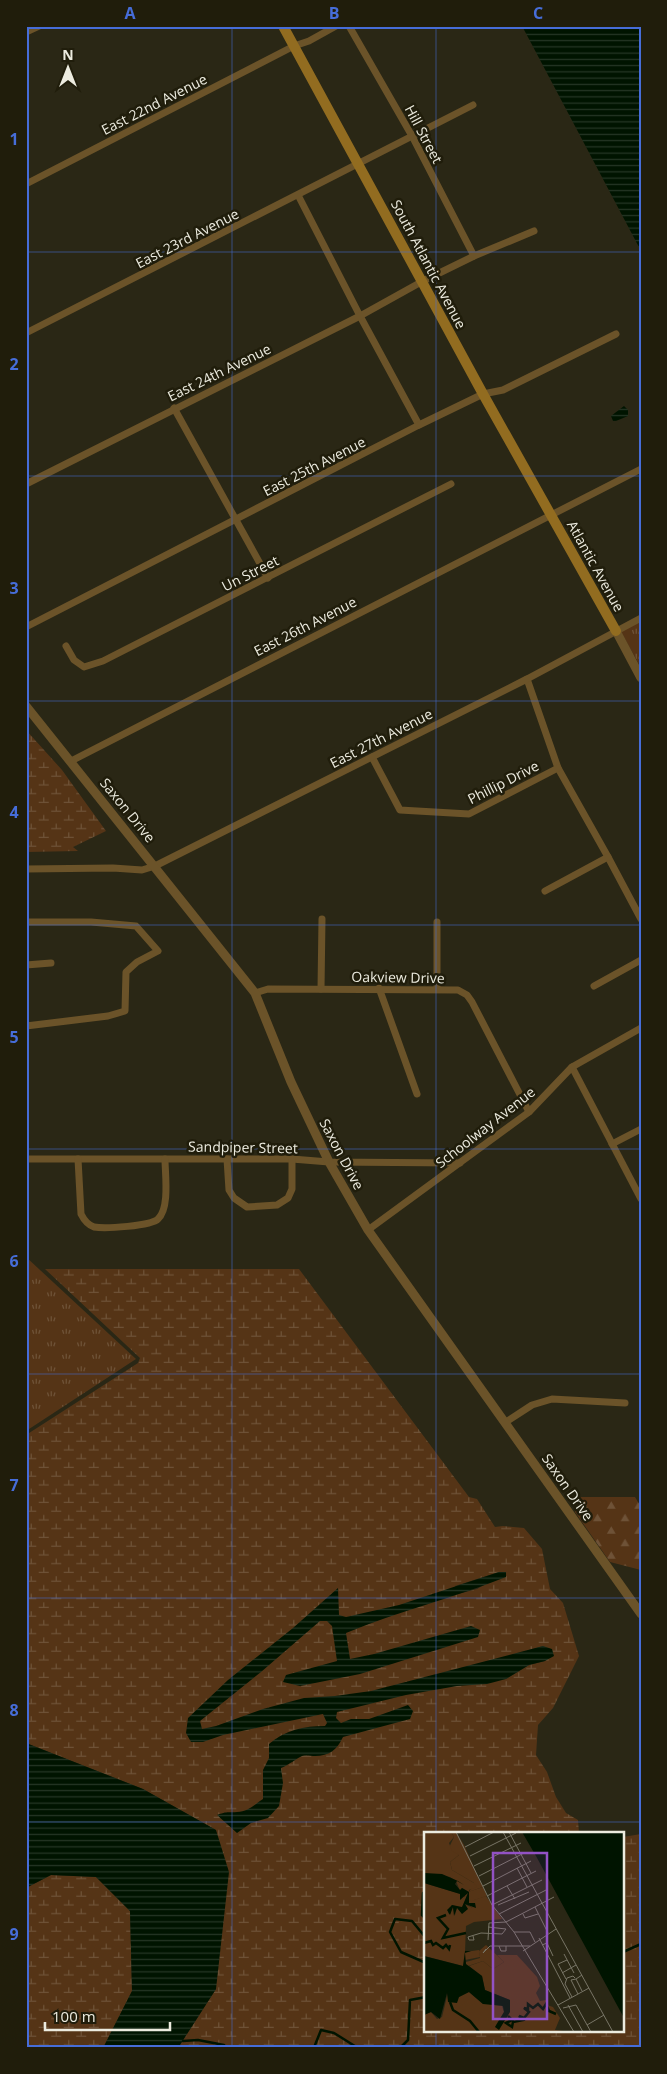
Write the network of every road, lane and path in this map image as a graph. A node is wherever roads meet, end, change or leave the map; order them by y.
1 (39, 26) edge
2 (283, 26) edge
3 (336, 26) edge
4 (349, 26) edge
5 (26, 32) edge
6 (294, 46) junction
7 (473, 105) dead end
8 (412, 136) junction
9 (358, 163) junction
10 (26, 184) edge
11 (298, 194) junction
12 (534, 231) dead end
13 (474, 256) junction
14 (423, 281) junction
15 (360, 316) junction
16 (26, 333) edge
17 (616, 334) dead end
18 (483, 394) junction
19 (174, 408) junction
20 (419, 425) junction
21 (641, 469) edge
22 (26, 484) edge
23 (451, 484) dead end
24 (552, 515) junction
25 (236, 520) junction
26 (268, 578) junction
27 (641, 618) edge
28 (26, 627) edge
29 (616, 631) junction
30 (66, 646) dead end
31 (641, 678) edge
32 (527, 680) junction
33 (26, 706) edge
34 (372, 757) junction
35 (71, 762) junction
36 (558, 768) junction
37 (608, 856) junction
38 (155, 866) junction
39 (26, 869) edge
40 (545, 891) dead end
41 (322, 919) dead end
42 (641, 919) edge
43 (26, 922) edge
44 (436, 922) dead end
45 (641, 960) edge
46 (52, 963) dead end
47 (26, 965) edge
48 (594, 986) dead end
49 (321, 988) junction
50 (379, 988) junction
51 (436, 989) junction
52 (255, 992) junction
53 (26, 1026) edge
54 (641, 1028) edge
55 (572, 1067) junction
56 (417, 1094) dead end
57 (529, 1112) junction
58 (641, 1129) edge
59 (612, 1144) junction
60 (26, 1159) edge
61 (78, 1159) junction
62 (165, 1159) junction
63 (227, 1159) junction
64 (292, 1159) junction
65 (329, 1162) junction
66 (460, 1163) junction
67 (641, 1199) edge
68 (368, 1230) junction
69 (625, 1403) dead end
70 (506, 1422) junction
71 (639, 1610) edge

1 - 5 street
2 - 6 main road, South Atlantic Avenue
3 - 6 street, East 22nd Avenue
4 - 8 street, Hill Street
6 - 9 main road, South Atlantic Avenue
6 - 10 street, East 22nd Avenue
7 - 8 street, East 23rd Avenue
8 - 9 street, East 23rd Avenue
8 - 13 street, Hill Street
9 - 11 street, East 23rd Avenue
9 - 14 main road, South Atlantic Avenue
11 - 15 street
11 - 16 street, East 23rd Avenue
12 - 13 street, East 24th Avenue
13 - 14 street, East 24th Avenue
14 - 15 street, East 24th Avenue
14 - 18 main road, South Atlantic Avenue
15 - 19 street, East 24th Avenue
15 - 20 street
17 - 18 street, East 25th Avenue
18 - 20 street, East 25th Avenue
18 - 24 main road, South Atlantic Avenue
19 - 22 street, East 24th Avenue
19 - 25 street
20 - 25 street, East 25th Avenue
21 - 24 street, East 26th Avenue
23 - 26 street, Un Street
24 - 29 main road, Atlantic Avenue
24 - 35 street, East 26th Avenue
25 - 26 street
25 - 28 street, East 25th Avenue
26 - 30 street, Un Street
27 - 29 street, East 27th Avenue
29 - 31 street
29 - 32 street, East 27th Avenue
32 - 34 street, East 27th Avenue
32 - 36 street
33 - 35 street, Saxon Drive
34 - 36 street, Phillip Drive
34 - 38 street, East 27th Avenue
35 - 38 street, Saxon Drive
36 - 37 street
37 - 40 street
37 - 42 street
38 - 39 street, East 27th Avenue
38 - 52 street, Saxon Drive
41 - 49 street
43 - 53 street
44 - 51 street
45 - 48 street
46 - 47 street
49 - 50 street, Oakview Drive
49 - 52 street, Oakview Drive
50 - 51 street, Oakview Drive
50 - 56 street
51 - 57 street, Oakview Drive
52 - 65 street, Saxon Drive
54 - 55 street, Schoolway Avenue
55 - 57 street, Schoolway Avenue
55 - 59 street
57 - 66 street, Schoolway Avenue
58 - 59 street
59 - 67 street
60 - 61 street, Sandpiper Street
61 - 62 street, Sandpiper Street
61 - 62 street
62 - 63 street, Sandpiper Street
63 - 64 street, Sandpiper Street
63 - 64 street
64 - 65 street, Sandpiper Street
65 - 66 street, Sandpiper Street
65 - 68 street, Saxon Drive
66 - 68 street, Schoolway Avenue
68 - 70 street, Saxon Drive
69 - 70 street
70 - 71 street, Saxon Drive

